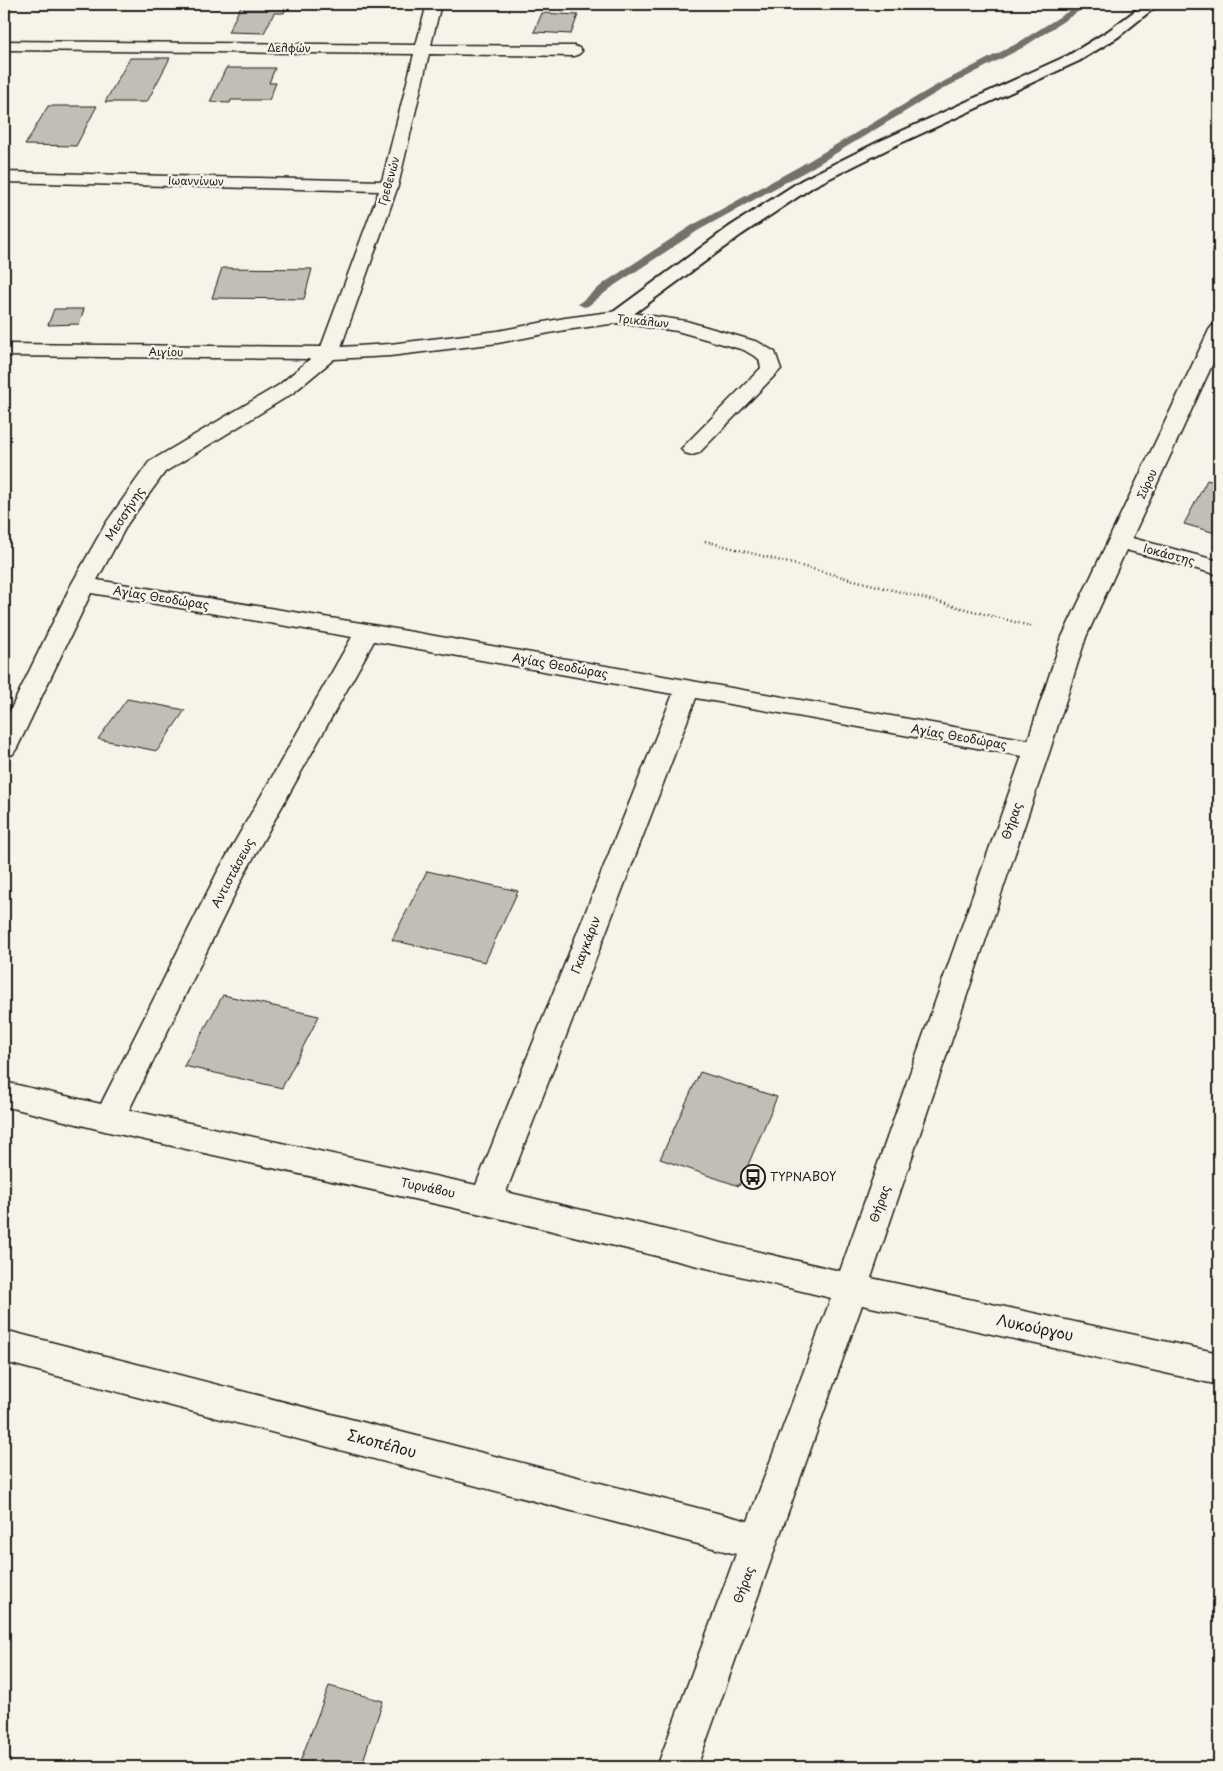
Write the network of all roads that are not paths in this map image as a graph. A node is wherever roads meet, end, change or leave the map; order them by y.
1 (434, 4) edge
2 (1152, 4) edge
3 (4, 45) edge
4 (423, 49) junction
5 (574, 51) dead end
6 (4, 177) edge
7 (389, 186) junction
8 (618, 317) junction
9 (1219, 330) edge
10 (4, 350) edge
11 (329, 353) junction
12 (692, 449) dead end
13 (1120, 542) junction
14 (1219, 568) edge
15 (83, 585) junction
16 (367, 632) junction
17 (1074, 637) joint
18 (687, 689) junction
19 (4, 748) edge
20 (1037, 750) junction
21 (4, 1094) edge
22 (109, 1119) junction
23 (486, 1200) junction
24 (851, 1288) junction
25 (4, 1346) edge
26 (1219, 1369) edge
27 (760, 1542) junction
28 (677, 1767) edge

1 - 4 street, Γρεβενών
2 - 8 lane
3 - 4 street, Δελφών
4 - 5 street, Δελφών
4 - 7 street, Γρεβενών
6 - 7 street, Ιωαννίνων
7 - 11 street, Γρεβενών
8 - 11 street, Τρικάλων
8 - 12 street, Τρικάλων
9 - 13 street, Σύρου
10 - 11 street, Αιγίου
11 - 15 street, Μεσσήνης
13 - 14 street, Ιοκάστης
13 - 17 street, Σύρου
15 - 16 street, Αγίας Θεοδώρας
15 - 19 street, Μεσσήνης
16 - 18 street, Αγίας Θεοδώρας
16 - 22 street, Αντιστάσεως
17 - 20 street, Θήρας
18 - 20 street, Αγίας Θεοδώρας
18 - 23 street, Γκαγκάριν
20 - 24 street, Θήρας
21 - 22 street, Τυρνάβου
22 - 23 street, Τυρνάβου
23 - 24 street, Τυρνάβου
24 - 26 street, Λυκούργου
24 - 27 street, Θήρας
25 - 27 street, Σκοπέλου
27 - 28 street, Θήρας

